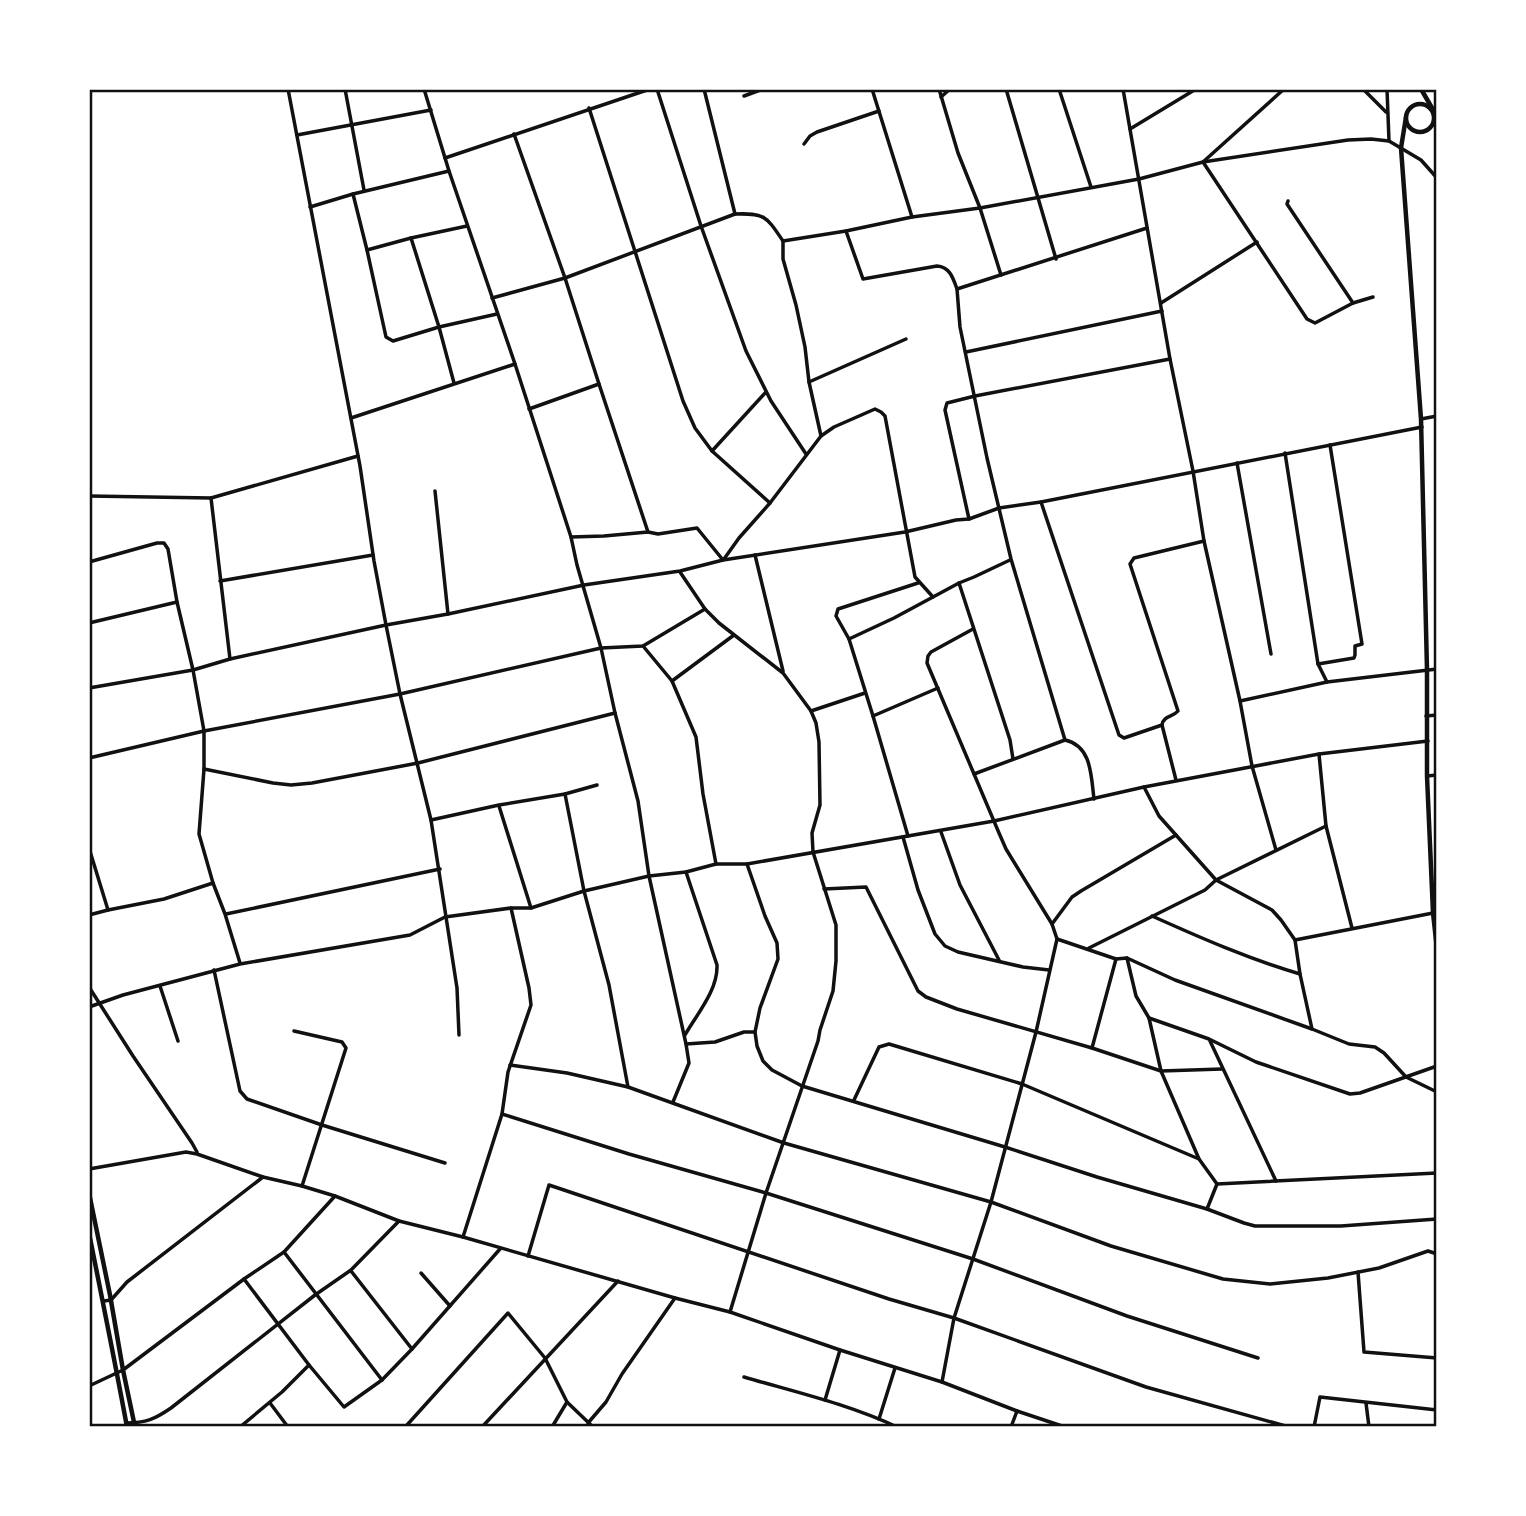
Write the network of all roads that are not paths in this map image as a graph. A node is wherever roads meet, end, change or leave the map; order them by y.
1 (288, 89) edge
2 (345, 89) edge
3 (424, 89) edge
4 (650, 89) edge
5 (657, 89) edge
6 (704, 89) edge
7 (763, 89) edge
8 (872, 89) edge
9 (939, 89) edge
10 (950, 89) edge
11 (1006, 89) edge
12 (1059, 89) edge
13 (1123, 89) edge
14 (1186, 89) edge
15 (1196, 89) edge
16 (1284, 89) edge
17 (1363, 89) edge
18 (1387, 89) edge
19 (1421, 89) edge
20 (1188, 95) junction
21 (744, 96) dead end
22 (941, 97) junction
23 (589, 108) junction
24 (431, 110) junction
25 (1434, 110) edge
26 (879, 111) junction
27 (1388, 114) junction
28 (1406, 117) junction
29 (351, 124) junction
30 (1130, 129) junction
31 (514, 134) junction
32 (297, 135) junction
33 (1389, 141) junction
34 (804, 144) dead end
35 (1401, 148) junction
36 (445, 158) junction
37 (1203, 162) junction
38 (449, 172) junction
39 (1437, 178) edge
40 (1139, 179) junction
41 (1091, 188) junction
42 (365, 191) junction
43 (353, 194) junction
44 (1039, 198) junction
45 (1288, 201) dead end
46 (310, 207) junction
47 (980, 208) junction
48 (735, 214) junction
49 (912, 216) junction
50 (467, 226) junction
51 (701, 226) junction
52 (1147, 228) junction
53 (846, 231) junction
54 (411, 238) junction
55 (783, 241) junction
56 (1256, 242) junction
57 (367, 250) junction
58 (636, 251) junction
59 (1056, 259) junction
60 (1001, 275) junction
61 (565, 278) junction
62 (957, 289) junction
63 (492, 298) junction
64 (1373, 298) dead end
65 (1161, 303) junction
66 (1353, 303) junction
67 (1162, 311) junction
68 (497, 314) junction
69 (439, 327) junction
70 (906, 339) dead end
71 (966, 352) junction
72 (1170, 359) junction
73 (514, 364) junction
74 (809, 382) junction
75 (454, 384) junction
76 (599, 384) junction
77 (766, 392) junction
78 (975, 396) junction
79 (529, 409) junction
80 (1437, 416) edge
81 (351, 418) junction
82 (1421, 419) junction
83 (1422, 427) junction
84 (821, 436) junction
85 (1330, 445) junction
86 (712, 451) junction
87 (1285, 453) junction
88 (806, 454) junction
89 (358, 456) junction
90 (1237, 463) junction
91 (1193, 471) junction
92 (435, 491) dead end
93 (89, 496) edge
94 (211, 498) junction
95 (1041, 502) junction
96 (770, 503) junction
97 (999, 508) junction
98 (969, 519) junction
99 (648, 532) junction
100 (905, 533) junction
101 (571, 537) junction
102 (1205, 541) junction
103 (373, 555) junction
104 (755, 555) junction
105 (1011, 559) junction
106 (723, 560) junction
107 (89, 562) edge
108 (680, 571) junction
109 (220, 581) junction
110 (918, 583) junction
111 (959, 583) junction
112 (584, 585) junction
113 (933, 597) junction
114 (177, 602) junction
115 (705, 609) junction
116 (448, 614) junction
117 (89, 623) edge
118 (386, 625) junction
119 (973, 629) junction
120 (734, 635) junction
121 (849, 639) junction
122 (643, 646) junction
123 (601, 648) junction
124 (1271, 654) dead end
125 (230, 659) junction
126 (1318, 664) junction
127 (1437, 669) edge
128 (194, 670) junction
129 (1427, 670) junction
130 (783, 673) junction
131 (673, 681) junction
132 (1327, 682) junction
133 (89, 688) edge
134 (938, 688) junction
135 (865, 693) junction
136 (400, 694) junction
137 (1240, 701) junction
138 (811, 710) junction
139 (615, 713) junction
140 (1437, 715) edge
141 (873, 716) junction
142 (1426, 716) junction
143 (1162, 725) junction
144 (204, 731) junction
145 (1065, 740) junction
146 (1428, 741) junction
147 (1319, 754) junction
148 (89, 758) edge
149 (1013, 759) junction
150 (418, 763) junction
151 (1252, 766) junction
152 (204, 769) junction
153 (974, 774) junction
154 (1437, 775) edge
155 (1427, 776) junction
156 (1176, 780) junction
157 (597, 785) dead end
158 (1144, 787) junction
159 (565, 794) junction
160 (1094, 799) junction
161 (499, 805) junction
162 (431, 820) junction
163 (995, 821) junction
164 (1326, 826) junction
165 (941, 831) junction
166 (1176, 835) junction
167 (906, 836) junction
168 (89, 848) edge
169 (1276, 850) junction
170 (813, 852) junction
171 (716, 864) junction
172 (747, 864) junction
173 (440, 869) junction
174 (686, 872) junction
175 (649, 876) junction
176 (1216, 880) junction
177 (213, 883) junction
178 (824, 889) junction
179 (584, 891) junction
180 (511, 908) junction
181 (531, 908) junction
182 (108, 910) junction
183 (1433, 913) junction
184 (225, 914) junction
185 (89, 915) edge
186 (1152, 916) junction
187 (445, 917) junction
188 (1052, 924) junction
189 (1352, 928) junction
190 (1057, 939) junction
191 (1295, 940) junction
192 (1087, 949) junction
193 (1437, 949) edge
194 (1127, 958) junction
195 (1116, 959) junction
196 (999, 960) junction
197 (240, 964) junction
198 (214, 970) junction
199 (1050, 971) junction
200 (1300, 974) junction
201 (160, 986) junction
202 (89, 987) edge
203 (100, 1004) junction
204 (89, 1007) edge
205 (1149, 1018) junction
206 (1312, 1029) junction
207 (293, 1031) dead end
208 (755, 1032) junction
209 (1036, 1032) junction
210 (459, 1035) dead end
211 (684, 1035) junction
212 (1209, 1040) junction
213 (178, 1041) dead end
214 (686, 1044) junction
215 (1092, 1048) junction
216 (510, 1065) junction
217 (1437, 1066) edge
218 (1222, 1069) junction
219 (1161, 1071) junction
220 (1406, 1077) junction
221 (1022, 1084) junction
222 (802, 1086) junction
223 (628, 1087) junction
224 (1437, 1092) edge
225 (853, 1101) junction
226 (673, 1102) junction
227 (502, 1114) junction
228 (322, 1125) junction
229 (784, 1143) junction
230 (1005, 1147) junction
231 (197, 1154) junction
232 (1199, 1159) junction
233 (445, 1163) dead end
234 (89, 1169) edge
235 (1437, 1173) edge
236 (262, 1177) junction
237 (1276, 1181) junction
238 (1217, 1184) junction
239 (302, 1186) junction
240 (89, 1193) edge
241 (766, 1193) junction
242 (335, 1196) junction
243 (990, 1202) junction
244 (1207, 1209) junction
245 (1437, 1219) edge
246 (399, 1221) junction
247 (89, 1233) edge
248 (463, 1237) junction
249 (500, 1248) junction
250 (284, 1252) junction
251 (747, 1252) junction
252 (1437, 1254) edge
253 (528, 1256) junction
254 (973, 1259) junction
255 (351, 1270) junction
256 (1358, 1272) junction
257 (421, 1273) dead end
258 (244, 1279) junction
259 (618, 1281) junction
260 (315, 1295) junction
261 (675, 1298) junction
262 (111, 1300) junction
263 (104, 1301) junction
264 (450, 1306) junction
265 (730, 1312) junction
266 (954, 1318) junction
267 (278, 1324) junction
268 (412, 1349) junction
269 (840, 1350) junction
270 (545, 1357) junction
271 (1258, 1358) dead end
272 (1437, 1358) edge
273 (309, 1365) junction
274 (895, 1368) junction
275 (122, 1370) junction
276 (116, 1374) junction
277 (744, 1377) dead end
278 (382, 1380) junction
279 (942, 1382) junction
280 (89, 1387) edge
281 (825, 1401) junction
282 (567, 1402) junction
283 (269, 1403) junction
284 (1366, 1403) junction
285 (1437, 1410) edge
286 (1017, 1411) junction
287 (879, 1419) junction
288 (588, 1423) junction
289 (127, 1425) edge
290 (135, 1425) edge
291 (240, 1427) edge
292 (288, 1427) edge
293 (407, 1427) edge
294 (482, 1427) edge
295 (552, 1427) edge
296 (593, 1427) edge
297 (897, 1427) edge
298 (1010, 1427) edge
299 (1065, 1427) edge
300 (1289, 1427) edge
301 (1314, 1427) edge
302 (1369, 1427) edge

1 - 32 street
2 - 29 street
3 - 24 street
4 - 23 street
5 - 51 street
6 - 48 street
7 - 21 street
8 - 26 street
9 - 22 street
10 - 22 street
11 - 44 street
12 - 41 street
13 - 30 street
14 - 20 street
15 - 20 street
16 - 37 street
17 - 27 street
18 - 27 street
19 - 25 street
20 - 30 street
22 - 47 street
23 - 31 street
23 - 58 street
24 - 29 street
24 - 36 street
25 - 28 street
25 - 28 street
26 - 34 street
26 - 49 street
27 - 33 street
28 - 35 street
29 - 32 street
29 - 42 street
30 - 40 street
31 - 36 street
31 - 61 street
32 - 46 street
33 - 35 street
33 - 37 street
35 - 39 street
35 - 82 street
36 - 38 street
37 - 40 street
37 - 56 street
38 - 42 street
38 - 50 street
40 - 41 street
40 - 52 street
41 - 44 street
42 - 43 street
43 - 46 street
43 - 57 street
44 - 47 street
44 - 59 street
45 - 66 street
46 - 81 street
47 - 49 street
47 - 60 street
48 - 51 street
48 - 55 street
49 - 53 street
50 - 54 street
50 - 63 street
51 - 58 street
51 - 77 street
52 - 59 street
52 - 65 street
53 - 55 street
53 - 62 street
54 - 57 street
54 - 69 street
55 - 74 street
56 - 65 street
56 - 66 street
57 - 69 street
58 - 61 street
58 - 86 street
59 - 60 street
60 - 62 street
61 - 63 street
61 - 76 street
62 - 71 street
63 - 68 street
64 - 66 street
65 - 67 street
67 - 71 street
67 - 72 street
68 - 69 street
68 - 73 street
69 - 75 street
70 - 74 street
71 - 78 street
72 - 78 street
72 - 91 street
73 - 75 street
73 - 79 street
74 - 84 street
75 - 81 street
76 - 79 street
76 - 99 street
77 - 86 street
77 - 88 street
78 - 97 street
78 - 98 street
79 - 101 street
80 - 82 street
81 - 89 street
82 - 83 street
83 - 85 street
83 - 129 street
84 - 88 street
84 - 100 street
85 - 87 street
85 - 126 street
86 - 96 street
87 - 90 street
87 - 126 street
88 - 96 street
89 - 94 street
89 - 103 street
90 - 91 street
90 - 124 street
91 - 95 street
91 - 102 street
92 - 116 street
93 - 94 street
94 - 109 street
95 - 97 street
95 - 143 street
96 - 106 street
97 - 98 street
97 - 105 street
98 - 100 street
99 - 101 street
99 - 106 street
100 - 104 street
100 - 110 street
101 - 112 street
102 - 137 street
102 - 143 street
103 - 109 street
103 - 118 street
104 - 106 street
104 - 130 street
105 - 111 street
105 - 145 street
106 - 108 street
107 - 114 street
108 - 112 street
108 - 115 street
109 - 125 street
110 - 113 street
110 - 121 street
111 - 113 street
111 - 119 street
112 - 116 street
112 - 123 street
113 - 121 street
114 - 117 street
114 - 128 street
115 - 120 street
115 - 122 street
116 - 118 street
118 - 125 street
118 - 136 street
119 - 134 street
119 - 149 street
120 - 130 street
120 - 131 street
121 - 135 street
122 - 123 street
122 - 131 street
123 - 136 street
123 - 139 street
125 - 128 street
126 - 132 street
127 - 129 street
128 - 133 street
128 - 144 street
129 - 132 street
129 - 142 street
130 - 138 street
131 - 171 street
132 - 137 street
134 - 141 street
134 - 153 street
135 - 138 street
135 - 141 street
136 - 144 street
136 - 150 street
137 - 151 street
138 - 170 street
139 - 150 street
139 - 175 street
140 - 142 street
141 - 167 street
142 - 146 street
143 - 156 street
144 - 148 street
144 - 152 street
145 - 149 street
145 - 160 street
146 - 147 street
146 - 155 street
147 - 151 street
147 - 164 street
149 - 153 street
150 - 152 street
150 - 162 street
151 - 156 street
151 - 169 street
152 - 177 street
153 - 163 street
154 - 155 street
155 - 183 street
156 - 158 street
157 - 159 street
158 - 160 street
158 - 166 street
159 - 161 street
159 - 179 street
160 - 163 street
161 - 162 street
161 - 181 street
162 - 173 street
163 - 165 street
163 - 188 street
164 - 169 street
164 - 189 street
165 - 167 street
165 - 196 street
166 - 176 street
166 - 188 street
167 - 170 street
167 - 196 street
168 - 182 street
169 - 176 street
170 - 172 street
170 - 178 street
171 - 172 street
171 - 174 street
172 - 208 street
173 - 184 street
173 - 187 street
174 - 175 street
174 - 211 street
175 - 179 street
175 - 211 street
176 - 186 street
176 - 191 street
177 - 182 street
177 - 184 street
178 - 209 street
178 - 222 street
179 - 181 street
179 - 223 street
180 - 181 street
180 - 187 street
180 - 216 street
182 - 185 street
183 - 189 street
183 - 193 street
184 - 197 street
186 - 192 street
186 - 200 street
187 - 197 street
187 - 210 street
188 - 190 street
189 - 191 street
190 - 192 street
190 - 199 street
191 - 200 street
192 - 195 street
194 - 195 street
194 - 205 street
194 - 206 street
195 - 215 street
196 - 199 street
197 - 198 street
198 - 201 street
198 - 228 street
199 - 209 street
200 - 206 street
201 - 203 street
201 - 213 street
202 - 203 street
203 - 204 street
203 - 231 street
205 - 212 street
205 - 219 street
206 - 220 street
207 - 228 street
208 - 214 street
208 - 222 street
209 - 215 street
209 - 221 street
211 - 214 street
212 - 218 street
212 - 220 street
214 - 226 street
215 - 219 street
216 - 223 street
216 - 227 street
217 - 220 street
218 - 219 street
218 - 237 street
219 - 232 street
220 - 224 street
221 - 225 street
221 - 230 street
221 - 232 street
222 - 225 street
222 - 229 street
223 - 226 street
225 - 230 street
226 - 229 street
227 - 241 street
227 - 248 street
228 - 233 street
228 - 239 street
229 - 241 street
229 - 243 street
230 - 243 street
230 - 244 street
231 - 234 street
231 - 236 street
232 - 238 street
235 - 237 street
236 - 239 street
236 - 262 street
237 - 238 street
238 - 244 street
239 - 242 street
240 - 262 street
241 - 251 street
241 - 254 street
242 - 246 street
242 - 250 street
243 - 254 street
243 - 256 street
244 - 245 street
246 - 248 street
246 - 255 street
247 - 263 street
248 - 249 street
249 - 253 street
249 - 264 street
250 - 258 street
250 - 260 street
251 - 253 street
251 - 265 street
251 - 266 street
252 - 256 street
253 - 259 street
254 - 266 street
254 - 271 street
255 - 260 street
255 - 268 street
256 - 272 street
257 - 264 street
258 - 267 street
258 - 275 street
259 - 261 street
259 - 270 street
260 - 267 street
260 - 278 street
261 - 265 street
261 - 288 street
262 - 263 street
262 - 275 street
263 - 276 street
264 - 268 street
265 - 269 street
266 - 279 street
266 - 300 street
267 - 273 street
267 - 290 street
268 - 278 street
269 - 274 street
269 - 281 street
270 - 282 street
270 - 293 street
270 - 294 street
273 - 278 street
273 - 283 street
274 - 279 street
274 - 287 street
275 - 276 street
275 - 290 street
276 - 280 street
276 - 289 street
277 - 281 street
279 - 286 street
281 - 287 street
282 - 288 street
282 - 295 street
283 - 291 street
283 - 292 street
284 - 285 street
284 - 301 street
284 - 302 street
286 - 298 street
286 - 299 street
287 - 297 street
288 - 296 street
289 - 290 street

